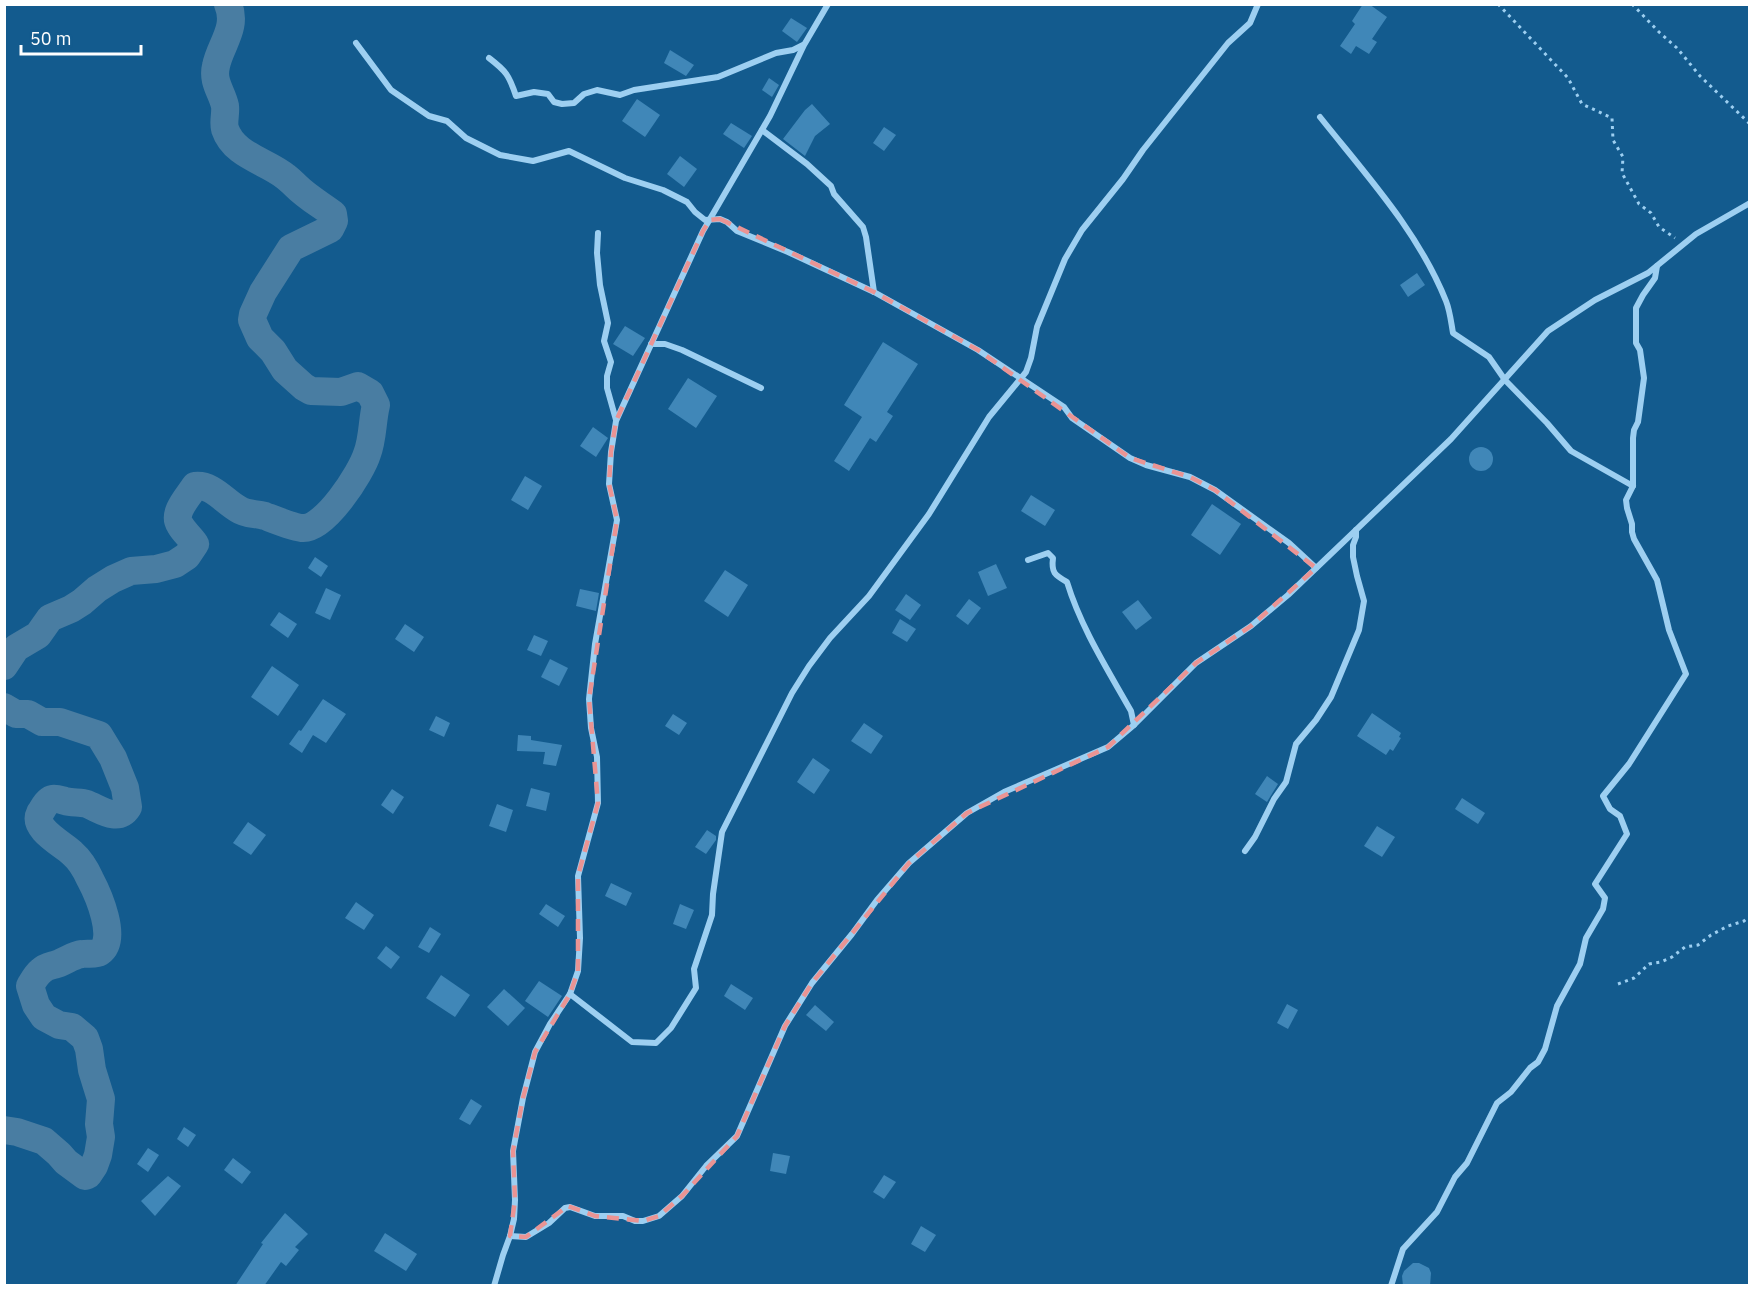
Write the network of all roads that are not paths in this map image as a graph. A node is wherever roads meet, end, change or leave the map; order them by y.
1 (828, 4) edge
2 (1258, 4) edge
3 (356, 43) dead end
4 (804, 45) junction
5 (489, 58) dead end
6 (1320, 117) dead end
7 (762, 130) junction
8 (1749, 203) edge
9 (710, 220) junction
10 (598, 233) dead end
11 (1657, 266) junction
12 (874, 292) junction
13 (651, 344) junction
14 (1021, 380) junction
15 (1505, 380) junction
16 (761, 388) dead end
17 (616, 421) junction
18 (1633, 486) junction
19 (1356, 530) junction
20 (1028, 560) dead end
21 (1316, 568) junction
22 (1134, 725) junction
23 (1245, 851) dead end
24 (570, 994) junction
25 (510, 1236) junction
26 (494, 1286) edge
27 (1390, 1286) edge

1 - 4 street
2 - 14 street
3 - 9 street
4 - 5 street
4 - 7 street
6 - 15 street
7 - 9 street
7 - 12 street
8 - 11 street
9 - 12 street
9 - 13 street
10 - 17 street
11 - 15 street
11 - 18 street
12 - 14 street
13 - 16 street
13 - 17 street
14 - 21 street
14 - 24 street
15 - 18 street
15 - 19 street
17 - 24 street
18 - 27 street
19 - 21 street
19 - 23 street
20 - 22 street
21 - 22 street
22 - 25 street
24 - 25 street
25 - 26 street

